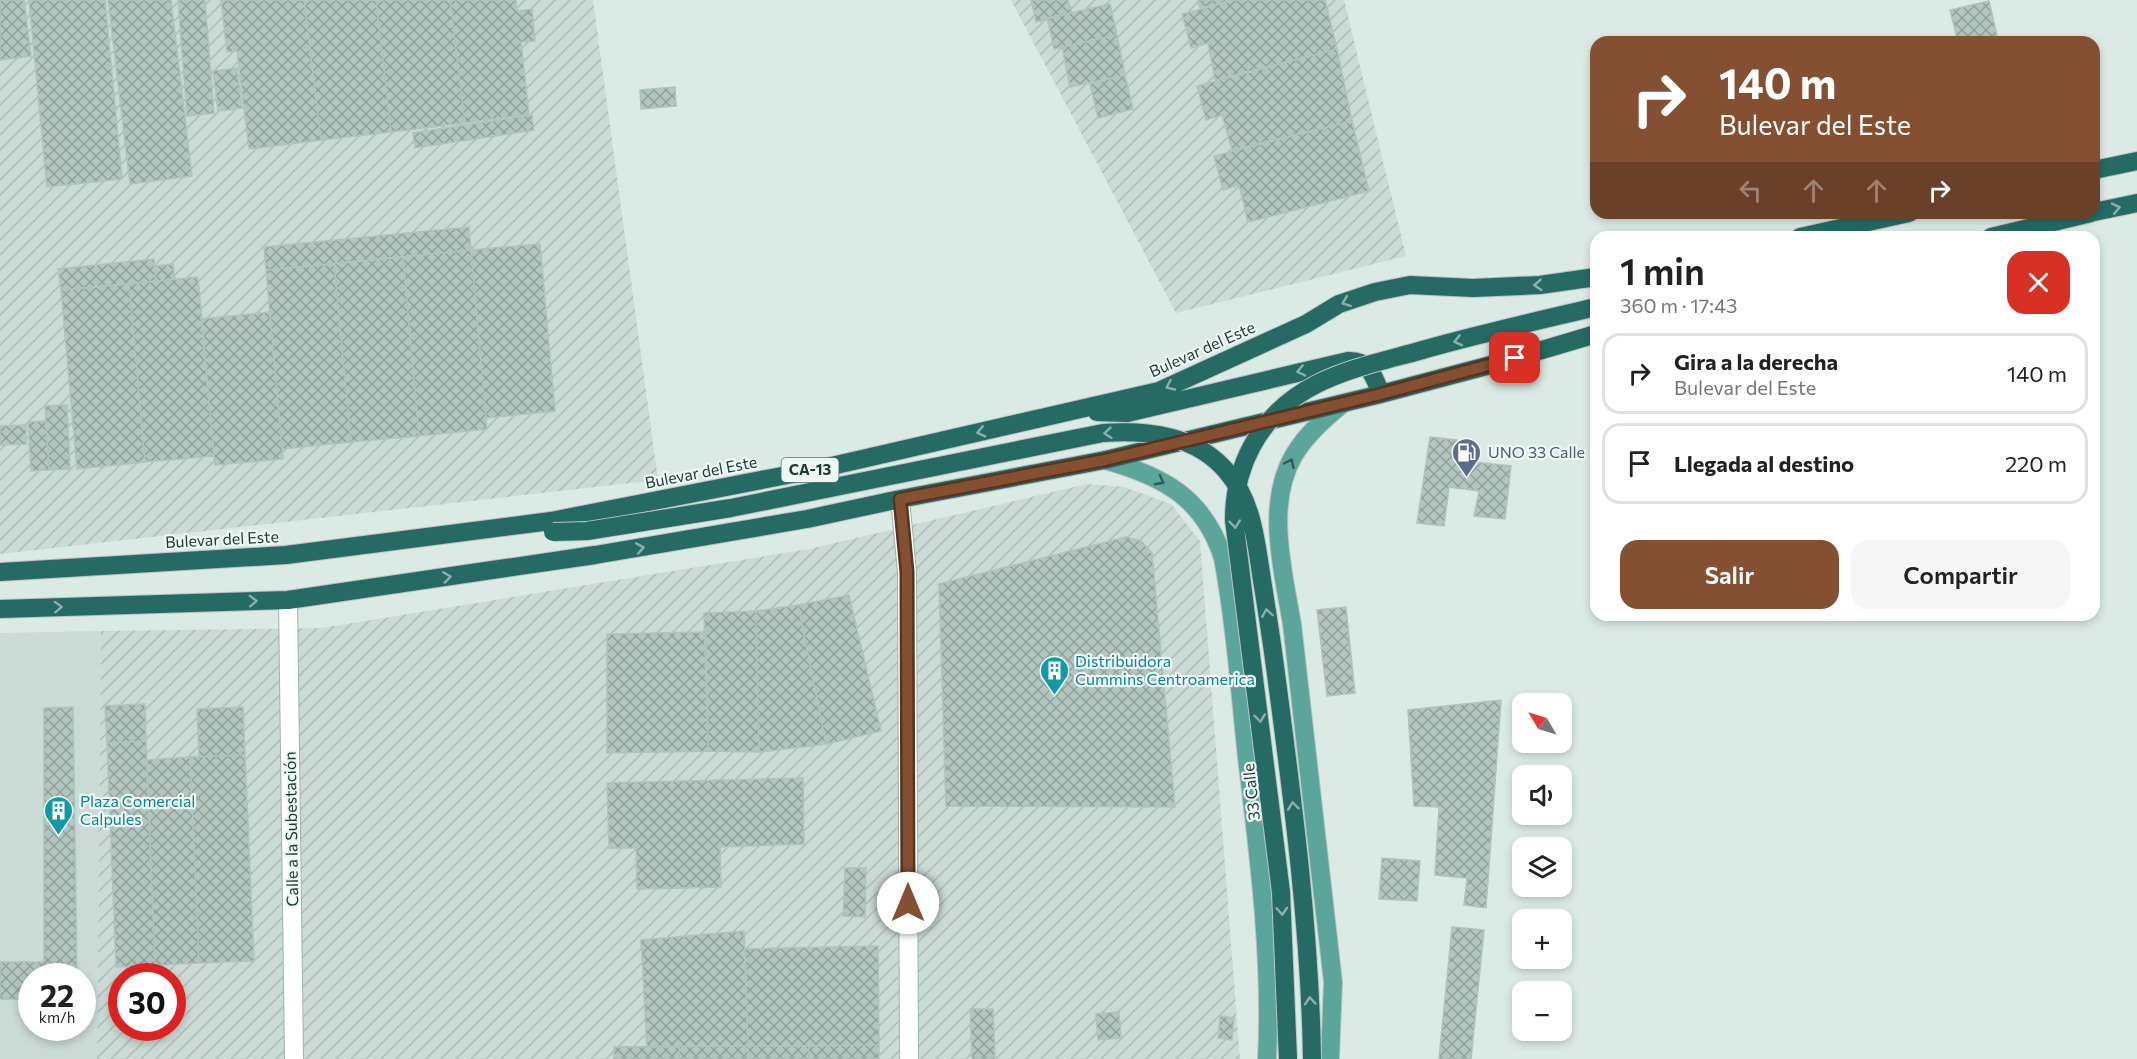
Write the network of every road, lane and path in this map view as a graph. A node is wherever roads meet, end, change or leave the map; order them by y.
1 (2137, 161) edge
2 (2100, 169) edge
3 (2137, 203) edge
4 (2100, 211) edge
5 (1882, 219) edge
6 (2067, 219) edge
7 (1852, 226) junction
8 (1828, 231) edge
9 (1843, 231) edge
10 (2016, 231) edge
11 (1590, 278) edge
12 (1590, 308) edge
13 (1590, 336) edge
14 (1381, 394) junction
15 (1342, 404) junction
16 (1072, 411) junction
17 (1105, 460) junction
18 (900, 499) junction
19 (494, 528) junction
20 (1282, 569) junction
21 (0, 572) edge
22 (1226, 576) junction
23 (288, 600) junction
24 (0, 609) edge
25 (294, 1059) edge
26 (909, 1059) edge
27 (1267, 1059) edge
28 (1288, 1059) edge
29 (1312, 1059) edge
30 (1330, 1059) edge

1 - 2 highway
4 -> 3 highway
5 - 7 highway
6 - 10 highway
7 - 8 highway
7 - 9 highway
11 -> 16 highway, Bulevar del Este / CA-13
12 -> 28 highway, bridge
13 - 14 highway
14 - 15 highway
14 -> 16 highway
15 - 17 highway
20 -> 15 main road
16 -> 19 highway, Bulevar del Este / CA-13
17 - 18 highway
17 -> 22 main road, 33 Calle
23 -> 18 highway
18 - 26 street
19 - 21 highway, Bulevar del Este / CA-13
29 -> 19 highway, bridge
20 - 22 main road
20 - 30 main road
22 - 27 main road, 33 Calle
24 -> 23 highway
23 - 25 street, Calle a la Subestación

